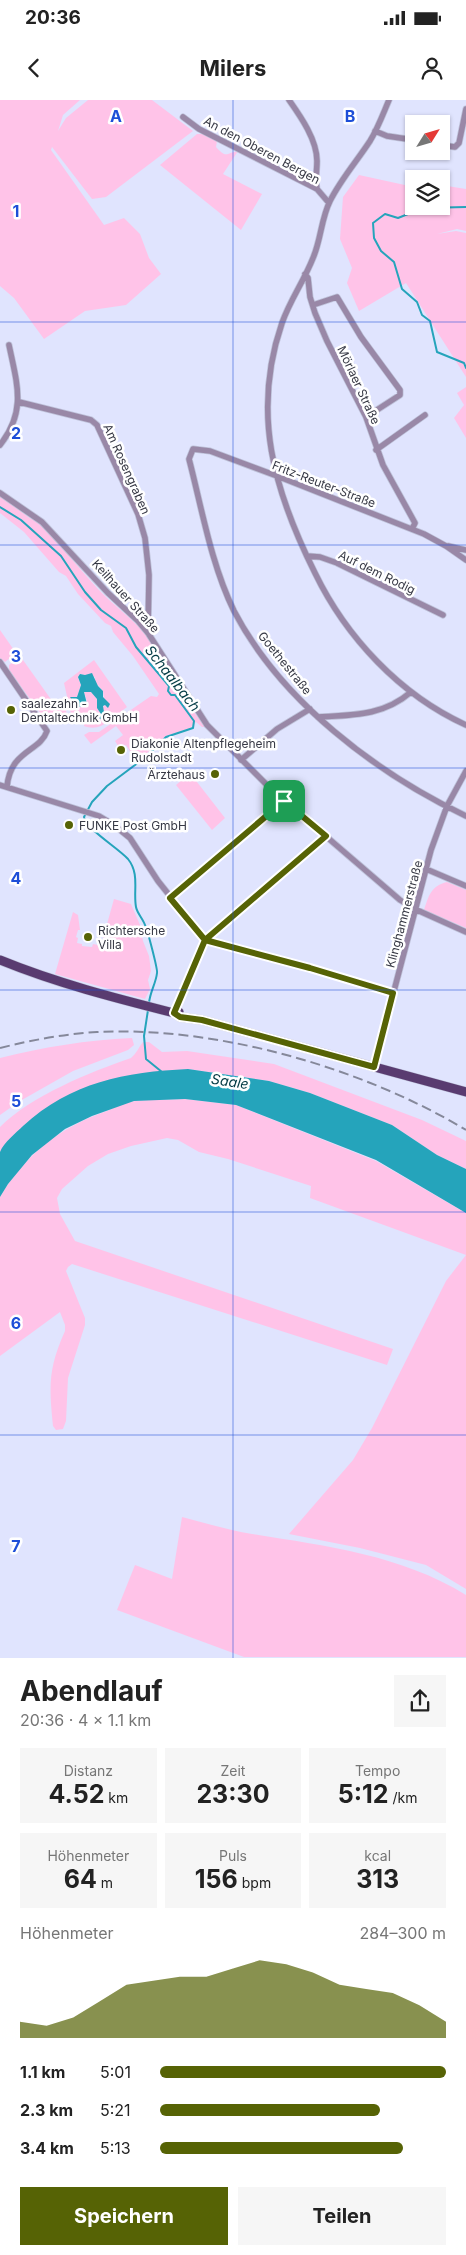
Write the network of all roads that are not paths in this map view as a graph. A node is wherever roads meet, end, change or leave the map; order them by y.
1 (288, 100) edge
2 (389, 100) edge
3 (466, 109) edge
4 (183, 117) dead end
5 (375, 132) junction
6 (405, 139) edge
7 (450, 146) edge
8 (317, 189) junction
9 (329, 203) junction
10 (305, 274) junction
11 (312, 305) junction
12 (9, 345) dead end
13 (19, 402) junction
14 (425, 415) dead end
15 (366, 418) junction
16 (0, 445) edge
17 (193, 449) joint
18 (376, 450) junction
19 (277, 476) junction
20 (0, 494) edge
21 (412, 529) junction
22 (446, 546) junction
23 (466, 550) edge
24 (307, 556) junction
25 (466, 560) edge
26 (438, 614) dead end
27 (148, 633) junction
28 (0, 662) edge
29 (411, 692) junction
30 (310, 709) junction
31 (318, 717) junction
32 (466, 725) edge
33 (241, 760) junction
34 (466, 770) edge
35 (3, 786) edge
36 (284, 801) junction
37 (447, 806) junction
38 (466, 816) edge
39 (326, 836) junction
40 (426, 869) junction
41 (466, 886) edge
42 (170, 898) junction
43 (417, 910) junction
44 (466, 932) edge
45 (205, 940) junction
46 (0, 960) edge
47 (0, 967) edge
48 (31, 973) junction
49 (393, 993) junction
50 (174, 1013) junction
51 (374, 1067) junction
52 (466, 1092) edge

1 - 8 street
2 - 5 street
3 - 7 street
4 - 8 street, An den Oberen Bergen
5 - 6 street
5 - 9 street
8 - 9 street, An den Oberen Bergen
9 - 10 street
10 - 11 street, Mörlaer Straße
10 - 19 street
11 - 15 street, Mörlaer Straße
11 - 15 street
12 - 13 street
13 - 16 street
13 - 27 street, Am Rosengraben
14 - 18 street
15 - 18 street, Mörlaer Straße
17 - 19 street, Fritz-Reuter-Straße
17 - 30 street, Goethestraße
18 - 21 street, Mörlaer Straße
19 - 21 street, Fritz-Reuter-Straße
19 - 24 street
20 - 27 street, Keilhauer Straße
21 - 22 street, Fritz-Reuter-Straße
22 - 23 street
22 - 25 street
24 - 26 street, Auf dem Rodig
24 - 29 street
27 - 33 street, Keilhauer Straße
28 - 35 street
29 - 31 street
29 - 32 street
30 - 31 street, Goethestraße
30 - 33 street
31 - 37 street, Goethestraße
33 - 36 street, Keilhauer Straße
34 - 37 street, Klinghammerstraße
35 - 42 street
36 - 39 street, Keilhauer Straße
36 - 42 street
37 - 38 street, Goethestraße
37 - 40 street, Klinghammerstraße
39 - 43 street, Keilhauer Straße
39 - 45 street
40 - 41 street
40 - 43 street, Klinghammerstraße
42 - 45 street
43 - 44 street, Keilhauer Straße
43 - 49 street, Klinghammerstraße
45 - 49 street
45 - 50 street
46 - 48 main road
47 - 48 main road
48 - 50 main road
49 - 51 street, Klinghammerstraße
50 - 51 main road
51 - 52 main road

